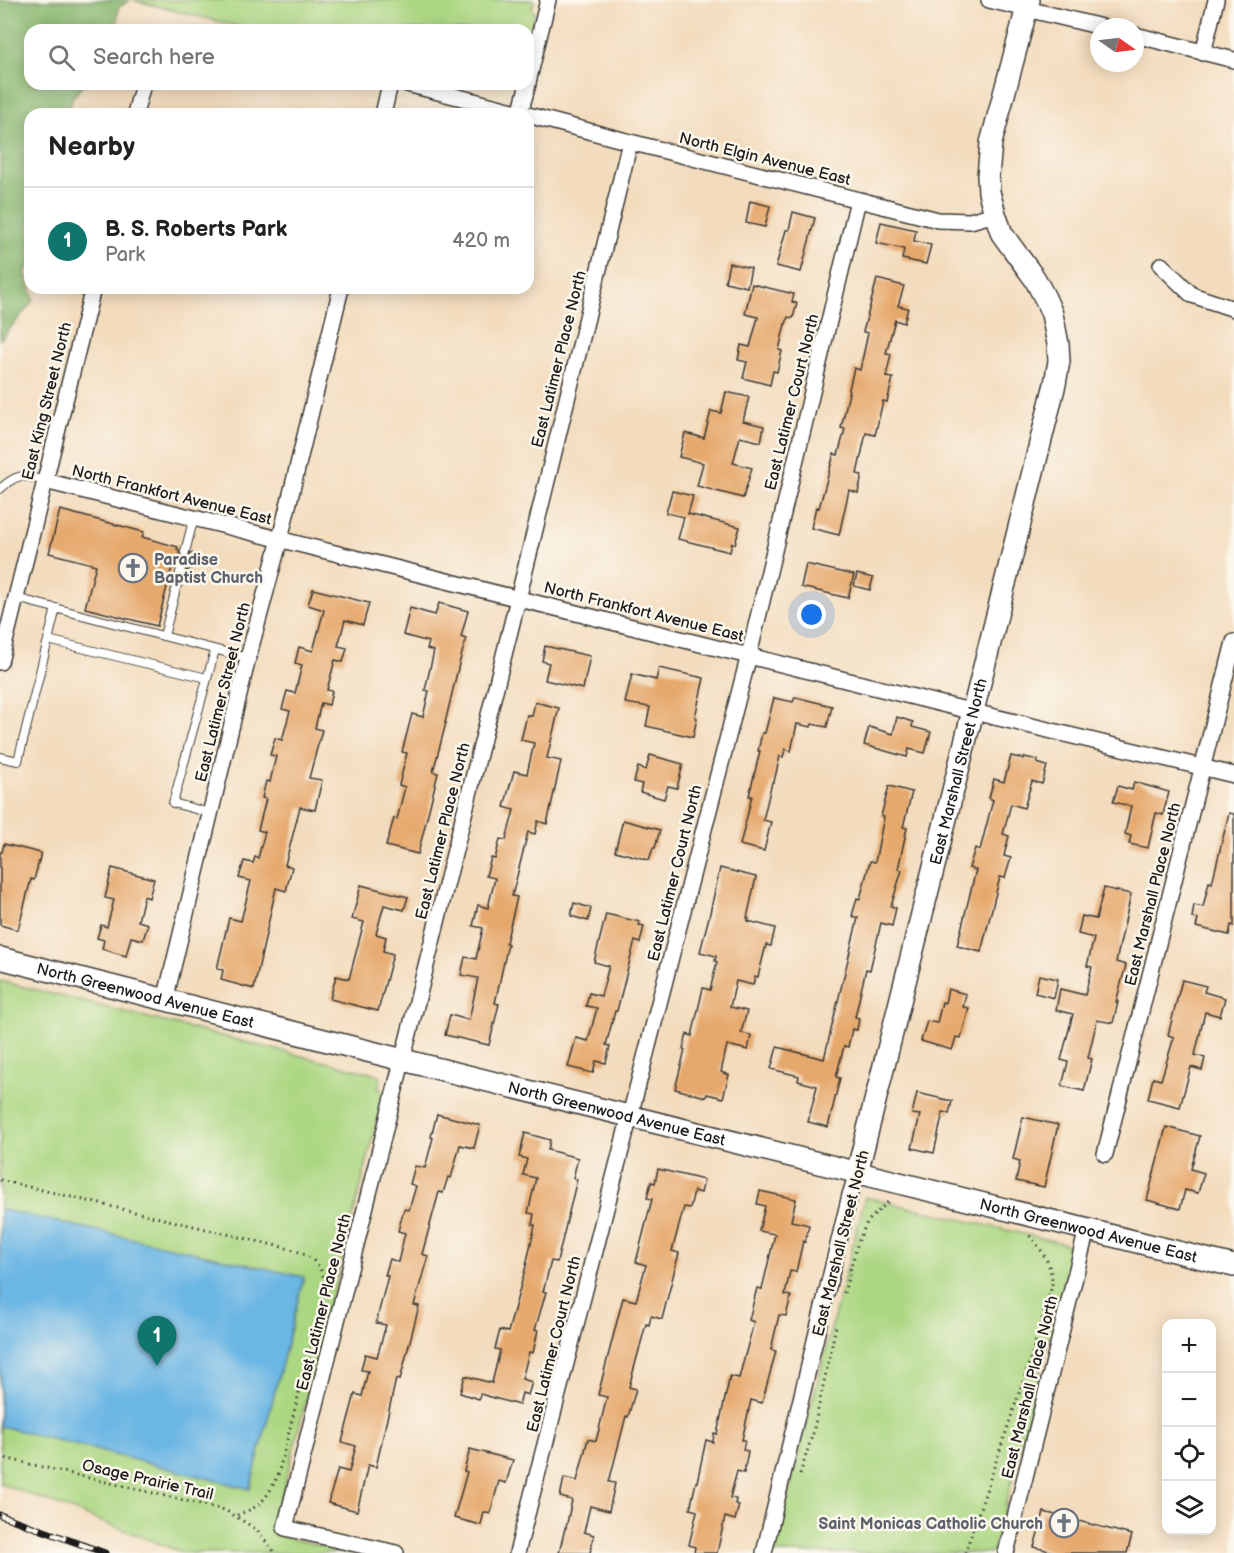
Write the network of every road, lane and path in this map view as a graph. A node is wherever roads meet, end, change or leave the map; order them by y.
1 (548, 0) edge
2 (989, 0) edge
3 (1216, 0) edge
4 (1028, 4) edge
5 (1090, 23) edge
6 (1144, 37) edge
7 (1203, 53) junction
8 (534, 58) edge
9 (1234, 60) edge
10 (141, 90) edge
11 (389, 90) edge
12 (431, 90) edge
13 (527, 90) edge
14 (137, 108) edge
15 (384, 108) edge
16 (502, 108) edge
17 (526, 108) edge
18 (534, 116) edge
19 (630, 142) junction
20 (858, 200) junction
21 (995, 214) junction
22 (1161, 265) dead end
23 (92, 294) edge
24 (339, 294) edge
25 (1234, 309) edge
26 (45, 481) junction
27 (0, 489) edge
28 (194, 518) junction
29 (279, 539) junction
30 (185, 552) dead end
31 (181, 569) dead end
32 (16, 598) junction
33 (518, 599) junction
34 (56, 608) junction
35 (164, 636) junction
36 (48, 640) junction
37 (1234, 642) edge
38 (215, 650) junction
39 (748, 655) junction
40 (248, 658) junction
41 (0, 662) edge
42 (207, 678) junction
43 (974, 712) junction
44 (0, 757) edge
45 (1203, 766) junction
46 (1234, 775) edge
47 (210, 813) junction
48 (0, 958) edge
49 (165, 1000) junction
50 (403, 1060) junction
51 (630, 1116) junction
52 (1105, 1154) dead end
53 (857, 1173) junction
54 (0, 1180) edge
55 (890, 1200) dead end
56 (1087, 1229) junction
57 (1028, 1234) dead end
58 (1234, 1266) edge
59 (843, 1296) dead end
60 (838, 1318) dead end
61 (0, 1457) edge
62 (799, 1479) dead end
63 (235, 1516) junction
64 (275, 1553) edge
65 (396, 1553) edge
66 (517, 1553) edge
67 (764, 1553) edge
68 (965, 1553) edge
69 (1006, 1553) edge

1 - 8 street
2 - 4 street
3 - 7 street
4 - 5 street
4 - 21 street, East Marshall Street North
6 - 7 street
7 - 9 street
10 - 14 street
11 - 15 street
12 - 16 street, North Elgin Avenue East
13 - 17 street
18 - 19 street, North Elgin Avenue East
19 - 20 street, North Elgin Avenue East
19 - 33 street, East Latimer Place North
20 - 21 street, North Elgin Avenue East
20 - 39 street, East Latimer Court North
21 - 43 street, East Marshall Street North
22 - 25 street
23 - 26 street, East King Street North
24 - 29 street, East Latimer Street North
26 - 27 lane
26 - 28 street, North Frankfort Avenue East
26 - 32 street, East King Street North
28 - 29 street, North Frankfort Avenue East
28 - 30 lane
29 - 33 street, North Frankfort Avenue East
29 - 40 street, East Latimer Street North
31 - 35 lane
32 - 34 lane
32 - 41 street, East King Street North
33 - 39 street, North Frankfort Avenue East
33 - 50 street, East Latimer Place North
34 - 35 lane
34 - 36 lane
35 - 38 lane
36 - 42 lane
36 - 44 lane
37 - 45 street, East Marshall Place North
38 - 40 lane
38 - 42 lane
39 - 43 street, North Frankfort Avenue East
39 - 51 street, East Latimer Court North
40 - 47 street, East Latimer Street North
42 - 47 lane
43 - 45 street, North Frankfort Avenue East
43 - 53 street, East Marshall Street North
45 - 46 street, North Frankfort Avenue East
45 - 52 street, East Marshall Place North
47 - 49 street, East Latimer Street North
48 - 49 street, North Greenwood Avenue East
49 - 50 street, North Greenwood Avenue East
50 - 51 street, North Greenwood Avenue East
50 - 65 street, East Latimer Place North
51 - 53 street, North Greenwood Avenue East
51 - 66 street, East Latimer Court North
53 - 56 street, North Greenwood Avenue East
53 - 67 street, East Marshall Street North
54 - 63 path
55 - 59 path
56 - 58 street, North Greenwood Avenue East
56 - 69 street, East Marshall Place North
57 - 68 path
60 - 62 path
61 - 63 path, Osage Prairie Trail
63 - 64 path, Osage Prairie Trail

